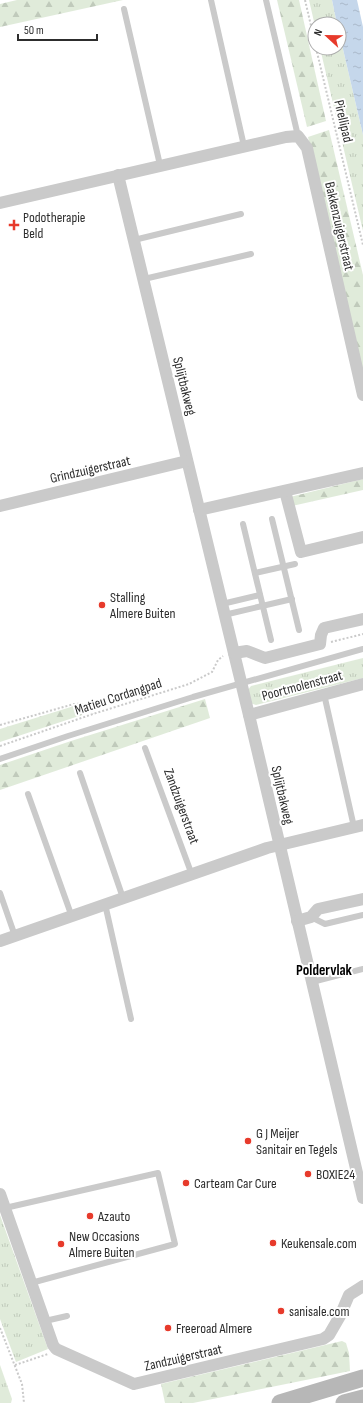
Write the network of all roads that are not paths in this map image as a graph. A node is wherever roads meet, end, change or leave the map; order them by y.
1 (211, 0) edge
2 (266, 0) edge
3 (124, 9) dead end
4 (298, 136) junction
5 (244, 146) junction
6 (160, 165) junction
7 (118, 175) junction
8 (0, 203) edge
9 (241, 214) dead end
10 (134, 240) junction
11 (251, 254) dead end
12 (144, 280) junction
13 (363, 395) edge
14 (188, 461) junction
15 (363, 473) edge
16 (285, 491) junction
17 (0, 506) edge
18 (199, 510) junction
19 (272, 518) dead end
20 (243, 524) dead end
21 (363, 536) edge
22 (295, 564) dead end
23 (284, 566) junction
24 (255, 573) junction
25 (260, 595) junction
26 (292, 599) junction
27 (263, 606) junction
28 (223, 610) junction
29 (363, 619) edge
30 (299, 630) dead end
31 (271, 640) dead end
32 (363, 649) edge
33 (234, 653) junction
34 (241, 683) junction
35 (363, 684) edge
36 (324, 694) junction
37 (249, 715) junction
38 (145, 748) dead end
39 (0, 759) edge
40 (80, 773) dead end
41 (28, 794) dead end
42 (359, 826) edge
43 (280, 844) junction
44 (192, 875) junction
45 (0, 893) edge
46 (123, 898) junction
47 (363, 899) edge
48 (105, 904) junction
49 (363, 915) edge
50 (72, 916) junction
51 (311, 917) junction
52 (297, 921) junction
53 (15, 936) junction
54 (0, 941) edge
55 (363, 969) edge
56 (312, 982) junction
57 (131, 1019) dead end
58 (360, 1173) edge
59 (0, 1194) edge
60 (363, 1198) edge
61 (5, 1208) junction
62 (32, 1283) junction
63 (363, 1286) edge
64 (67, 1316) dead end
65 (45, 1321) junction
66 (363, 1378) edge
67 (363, 1398) edge
68 (280, 1403) edge
69 (344, 1403) edge

1 - 5 lane
2 - 4 lane, Bakkenzuigerstraat
3 - 6 lane
4 - 5 street
4 - 13 street, Bakkenzuigerstraat
5 - 6 street
6 - 7 street
7 - 8 street
7 - 10 street, Splijtbakweg
9 - 10 lane
10 - 12 street, Splijtbakweg
11 - 12 lane
12 - 14 street, Splijtbakweg
14 - 17 street, Grindzuigerstraat
14 - 18 street, Splijtbakweg
15 - 16 street
16 - 18 street
16 - 21 street
18 - 28 street, Splijtbakweg
19 - 23 lane
20 - 24 lane
22 - 23 lane
23 - 24 lane
23 - 26 lane
24 - 25 lane
25 - 27 lane
25 - 28 lane
26 - 27 lane
26 - 30 lane
27 - 28 lane
27 - 31 lane
28 - 33 street, Splijtbakweg
29 - 33 street
32 - 34 lane
33 - 34 street, Splijtbakweg
34 - 37 street, Splijtbakweg
34 - 39 lane
35 - 36 street, Poortmolenstraat
36 - 37 street, Poortmolenstraat
36 - 42 lane
37 - 43 street, Splijtbakweg
38 - 44 lane, Zandzuigerstraat
40 - 46 lane
41 - 50 lane
42 - 43 street
43 - 44 street
43 - 52 street, Splijtbakweg
44 - 46 street
45 - 53 lane
46 - 48 street
47 - 51 street
48 - 50 street
48 - 57 lane
49 - 51 lane
50 - 53 street
51 - 52 street
52 - 56 street, Splijtbakweg
53 - 54 street
55 - 56 lane
56 - 58 street, Splijtbakweg
58 - 60 street, Splijtbakweg
59 - 61 street
61 - 62 street
61 - 62 lane
62 - 65 street
63 - 65 street, Zandzuigerstraat
64 - 65 lane
66 - 68 main road
67 - 69 main road

